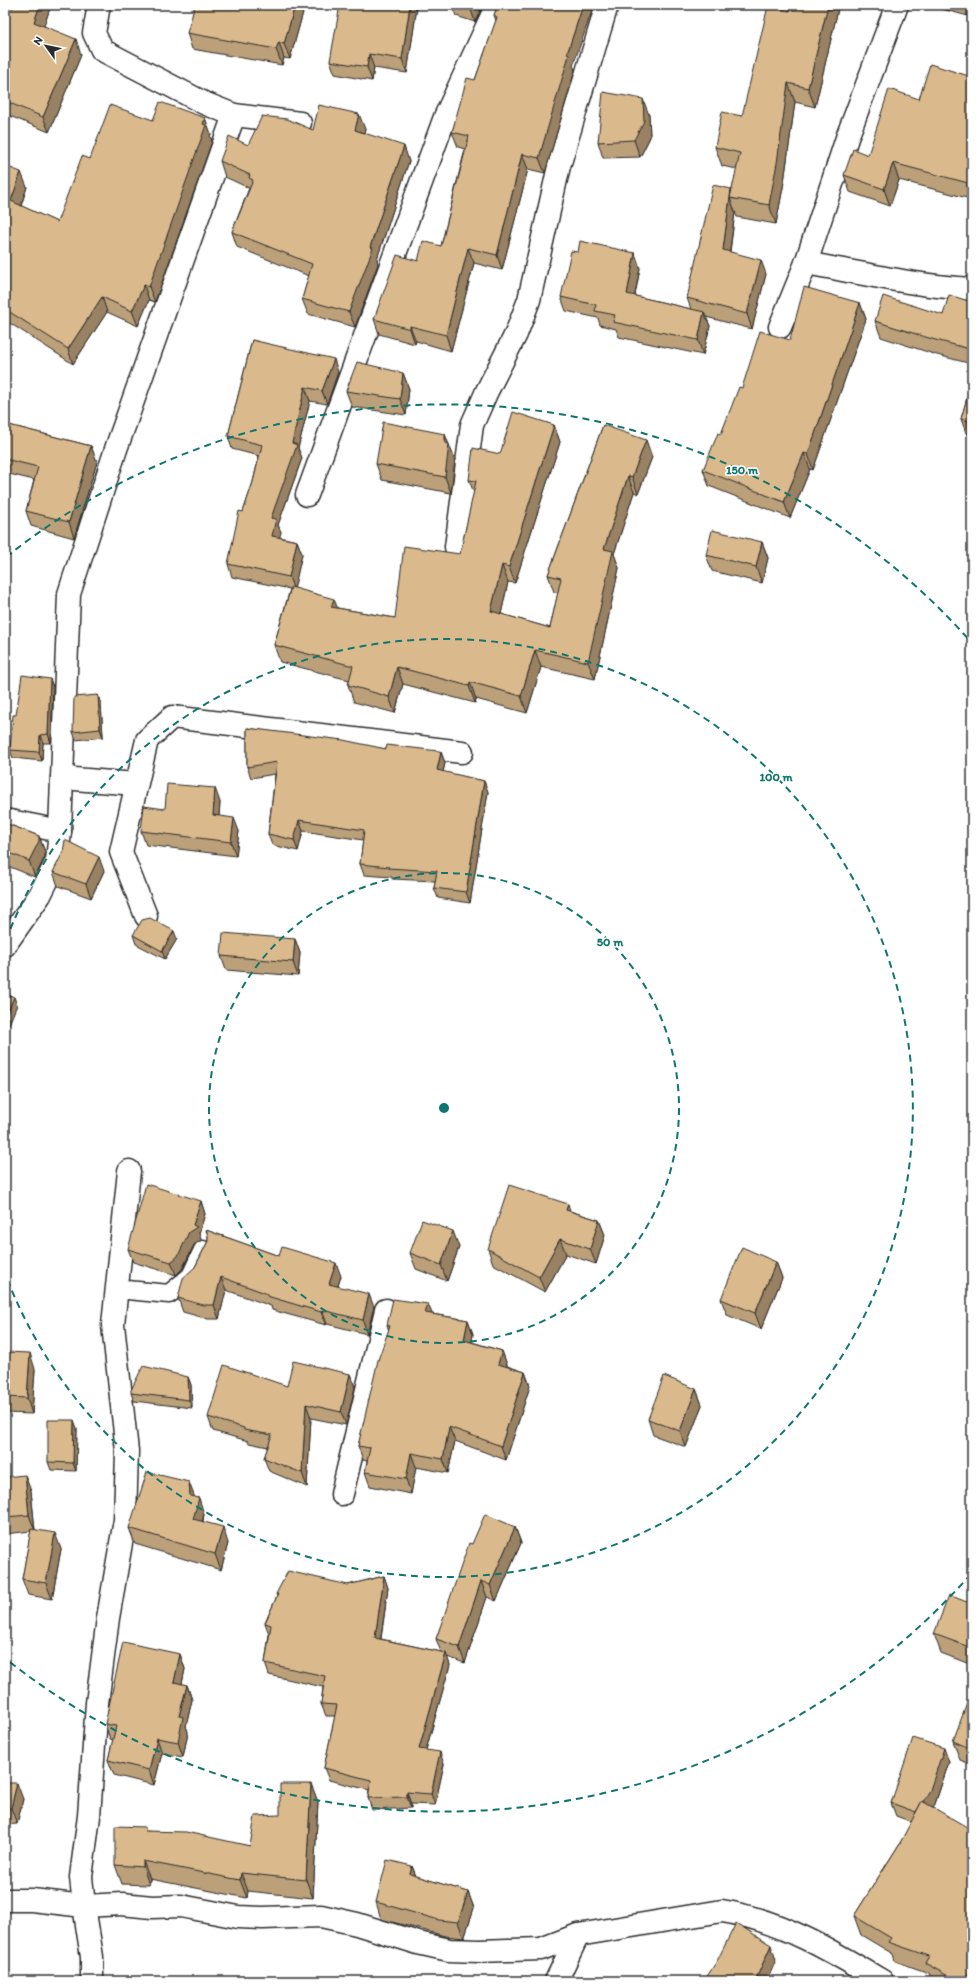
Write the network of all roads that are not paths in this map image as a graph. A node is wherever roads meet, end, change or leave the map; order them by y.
1 (99, 5) edge
2 (497, 5) edge
3 (606, 5) edge
4 (896, 5) edge
5 (234, 115) junction
6 (300, 123) edge
7 (806, 263) junction
8 (972, 289) edge
9 (780, 327) dead end
10 (307, 495) dead end
11 (456, 547) dead end
12 (462, 752) dead end
13 (62, 778) junction
14 (136, 784) junction
15 (5, 820) edge
16 (60, 831) junction
17 (146, 916) dead end
18 (5, 946) edge
19 (129, 1171) dead end
20 (203, 1250) edge
21 (117, 1289) junction
22 (386, 1310) dead end
23 (342, 1494) dead end
24 (5, 1900) edge
25 (84, 1906) junction
26 (578, 1935) junction
27 (92, 1981) edge
28 (556, 1981) edge
29 (882, 1981) edge

1 - 5 street
2 - 10 street
3 - 11 street
4 - 7 street
5 - 6 street
5 - 13 street
7 - 8 street
7 - 9 street
12 - 14 street
13 - 14 street
13 - 16 street
14 - 17 street
15 - 16 street
16 - 18 street
19 - 21 street
20 - 21 lane
21 - 25 street
22 - 23 street
24 - 25 street
25 - 26 street
25 - 27 street
26 - 28 street
26 - 29 street

